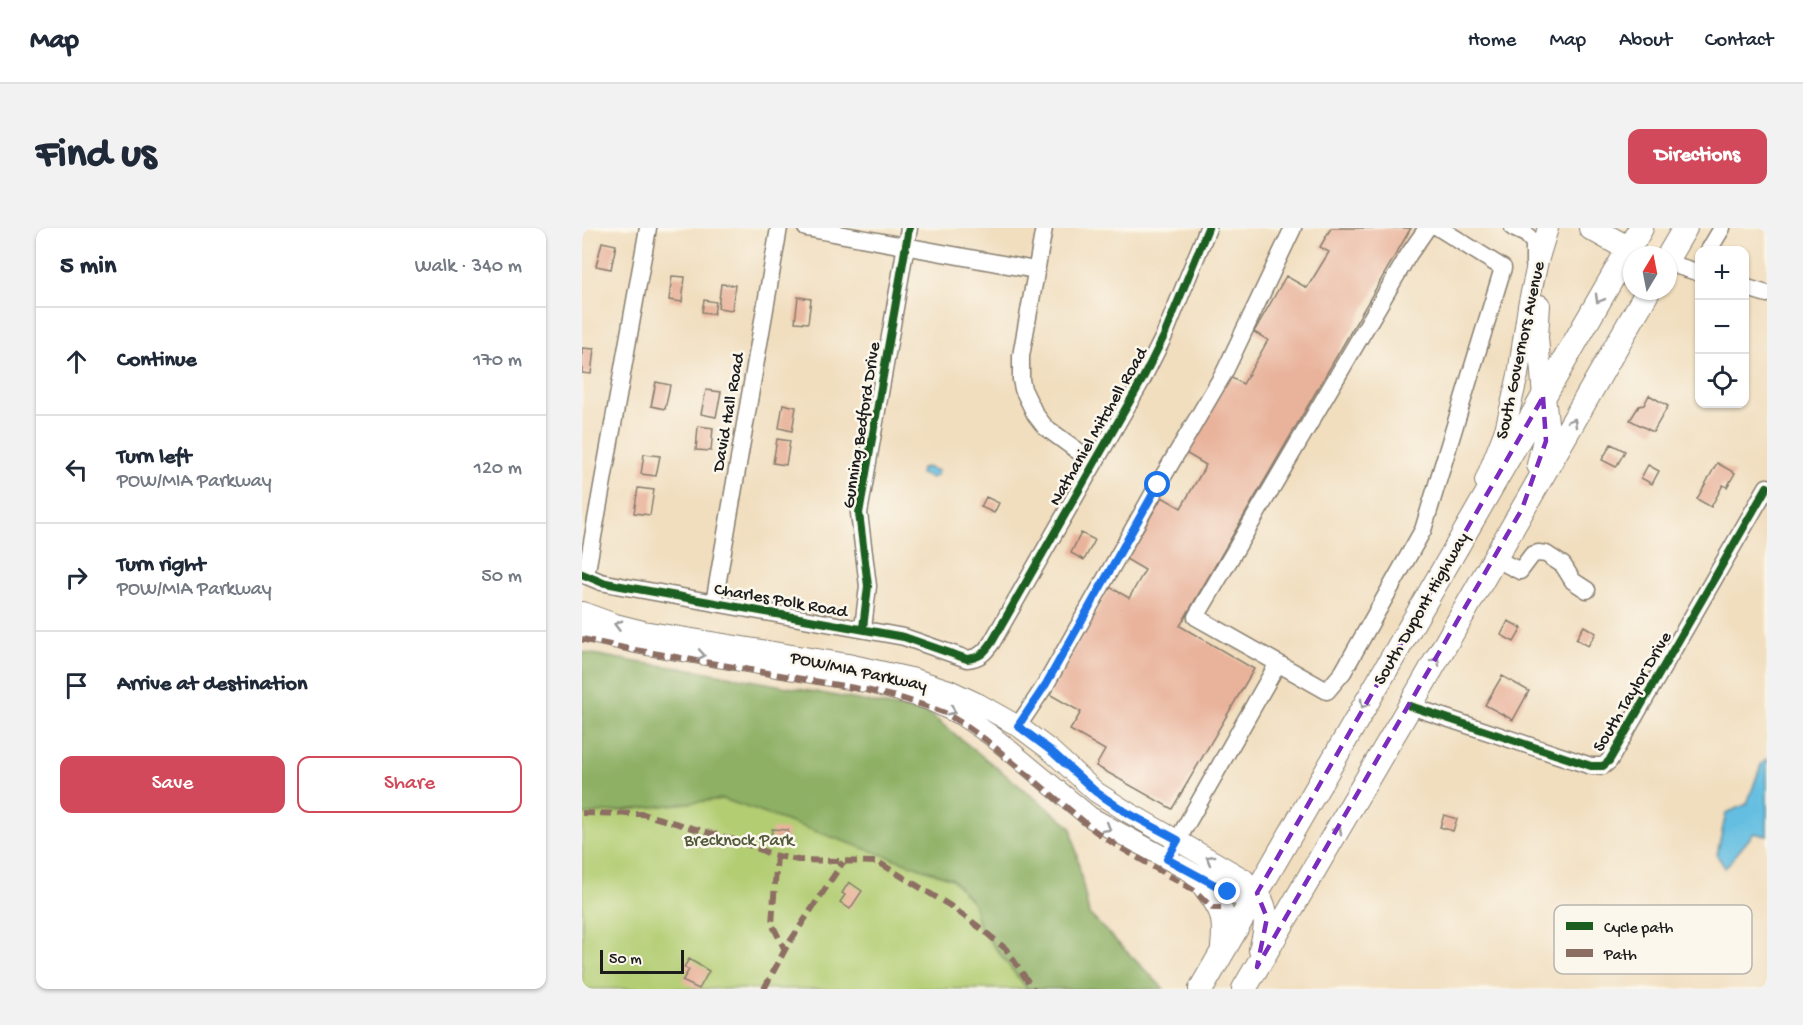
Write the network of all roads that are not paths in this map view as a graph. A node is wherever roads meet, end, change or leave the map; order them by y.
1 (648, 228) edge
2 (779, 228) edge
3 (806, 228) edge
4 (909, 228) edge
5 (1044, 228) edge
6 (1208, 228) edge
7 (1293, 228) edge
8 (1427, 228) edge
9 (1439, 228) edge
10 (1513, 228) edge
11 (1641, 228) edge
12 (1652, 228) edge
13 (1685, 228) edge
14 (1593, 229) edge
15 (1716, 229) edge
16 (1549, 230) edge
17 (1632, 244) edge
18 (906, 245) junction
19 (1652, 246) edge
20 (1674, 246) edge
21 (1710, 246) edge
22 (1677, 265) edge
23 (1035, 270) junction
24 (1695, 270) edge
25 (1533, 284) junction
26 (1749, 288) edge
27 (1766, 293) edge
28 (1643, 300) edge
29 (1543, 398) junction
30 (1094, 462) junction
31 (1767, 488) edge
32 (1522, 509) junction
33 (1460, 538) junction
34 (1494, 558) junction
35 (584, 575) edge
36 (1587, 590) dead end
37 (714, 603) junction
38 (582, 612) edge
39 (863, 628) junction
40 (582, 631) edge
41 (997, 632) joint
42 (1278, 663) junction
43 (1410, 706) junction
44 (1018, 726) junction
45 (1004, 746) junction
46 (1178, 840) junction
47 (1167, 859) junction
48 (1317, 867) junction
49 (1198, 877) junction
50 (1256, 897) junction
51 (1222, 952) junction
52 (1257, 967) junction
53 (1201, 989) edge
54 (1244, 989) edge

1 - 35 street
2 - 37 street, David Hall Road
3 - 18 street
4 - 18 street, Gunning Bedford Drive
5 - 23 street
6 - 30 street, Nathaniel Mitchell Road
7 - 44 street
8 - 42 street
9 - 42 street
10 - 25 street
11 - 17 highway, South Dupont Highway
12 - 19 highway
13 - 20 highway
14 - 17 highway
15 - 21 street
16 - 25 main road, South Governors Avenue
16 - 29 main road, South Governors Avenue
17 -> 29 highway, South Dupont Highway
18 - 23 street
18 - 39 street, Gunning Bedford Drive
22 - 24 street
23 - 30 street
25 - 33 main road, South Governors Avenue
26 - 27 street
32 -> 28 highway
29 - 32 highway
29 - 33 highway, South Dupont Highway
30 - 41 street, Nathaniel Mitchell Road
31 - 43 street, South Taylor Drive
32 - 34 highway
33 -> 50 highway, South Dupont Highway
34 - 36 street
43 -> 34 highway
35 - 37 street, Charles Polk Road
37 - 39 street, Charles Polk Road
44 -> 38 main road, POW/MIA Parkway
39 - 41 street, Charles Polk Road
40 -> 45 main road, POW/MIA Parkway
42 - 46 street
48 -> 43 highway
44 - 45 main road
44 - 46 main road, POW/MIA Parkway
45 -> 47 main road, POW/MIA Parkway
46 - 47 street
50 -> 46 main road, POW/MIA Parkway
47 - 49 main road, POW/MIA Parkway
48 - 50 highway
48 - 52 highway
49 - 50 main road, POW/MIA Parkway
49 - 51 highway
50 - 51 highway, South Dupont Highway
50 - 52 highway
51 - 53 highway, South Dupont Highway
52 - 54 highway

